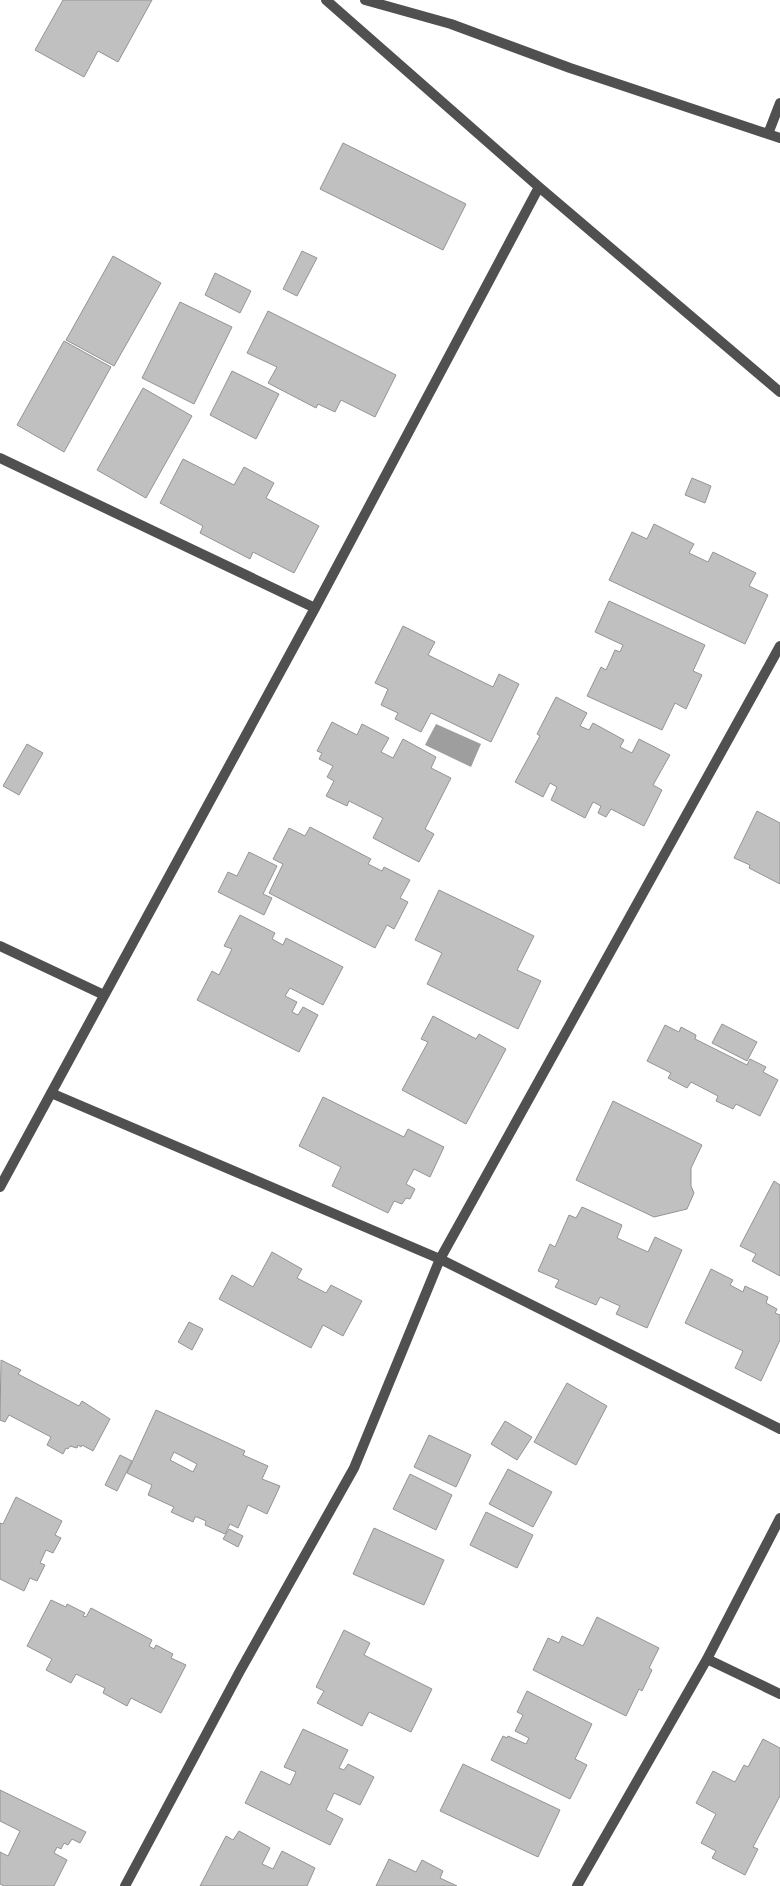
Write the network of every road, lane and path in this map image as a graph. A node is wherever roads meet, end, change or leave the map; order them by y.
1 (326, 0) edge
2 (365, 0) edge
3 (780, 103) edge
4 (768, 134) junction
5 (780, 138) edge
6 (540, 187) junction
7 (780, 392) edge
8 (0, 458) edge
9 (315, 608) junction
10 (780, 646) edge
11 (0, 946) edge
12 (104, 995) junction
13 (51, 1093) junction
14 (0, 1187) edge
15 (440, 1259) junction
16 (780, 1429) edge
17 (780, 1518) edge
18 (707, 1659) junction
19 (780, 1694) edge
20 (125, 1886) edge
21 (577, 1886) edge

1 - 6 street
2 - 4 street
3 - 4 street
4 - 5 street
6 - 7 street
6 - 9 street
8 - 9 street
9 - 12 street
10 - 15 street
11 - 12 street
12 - 13 street
13 - 14 street
13 - 15 street
15 - 16 street
15 - 20 street
17 - 18 street
18 - 19 street
18 - 21 street

